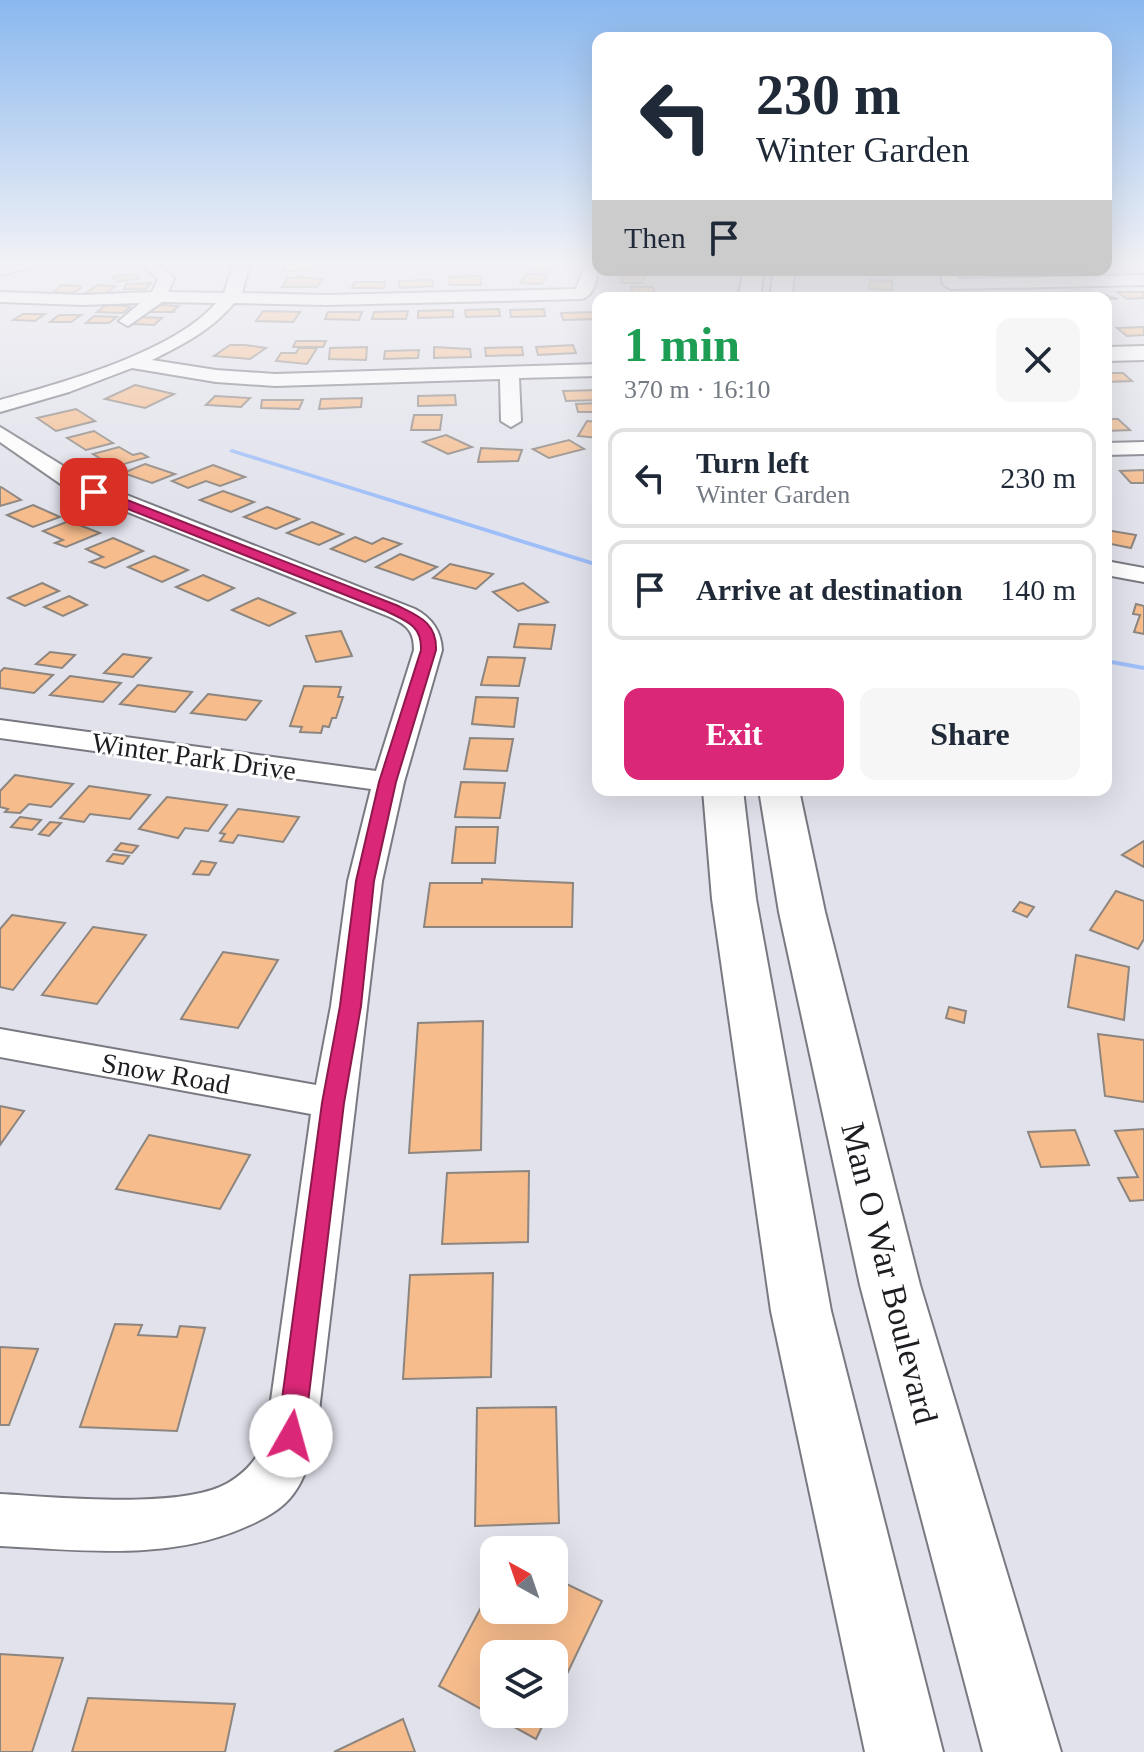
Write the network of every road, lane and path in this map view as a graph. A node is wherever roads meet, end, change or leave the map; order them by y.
1 (167, 345) edge
2 (1144, 353) edge
3 (1112, 354) edge
4 (133, 363) junction
5 (592, 370) edge
6 (509, 373) junction
7 (0, 406) edge
8 (511, 421) dead end
9 (0, 433) edge
10 (1144, 448) edge
11 (1112, 449) edge
12 (1112, 569) edge
13 (1144, 575) edge
14 (0, 729) edge
15 (388, 782) junction
16 (724, 796) edge
17 (780, 796) edge
18 (0, 1043) edge
19 (333, 1103) junction
20 (0, 1520) edge
21 (904, 1752) edge
22 (1022, 1752) edge

1 - 4 street
2 - 3 street
4 - 6 street
4 - 7 street
5 - 6 street
6 - 8 street
9 - 15 street
10 - 11 street
12 - 13 street
14 - 15 street, Winter Park Drive
15 - 19 street
16 - 21 main road
17 - 22 main road, Man O War Boulevard
18 - 19 street, Snow Road
19 - 20 street

